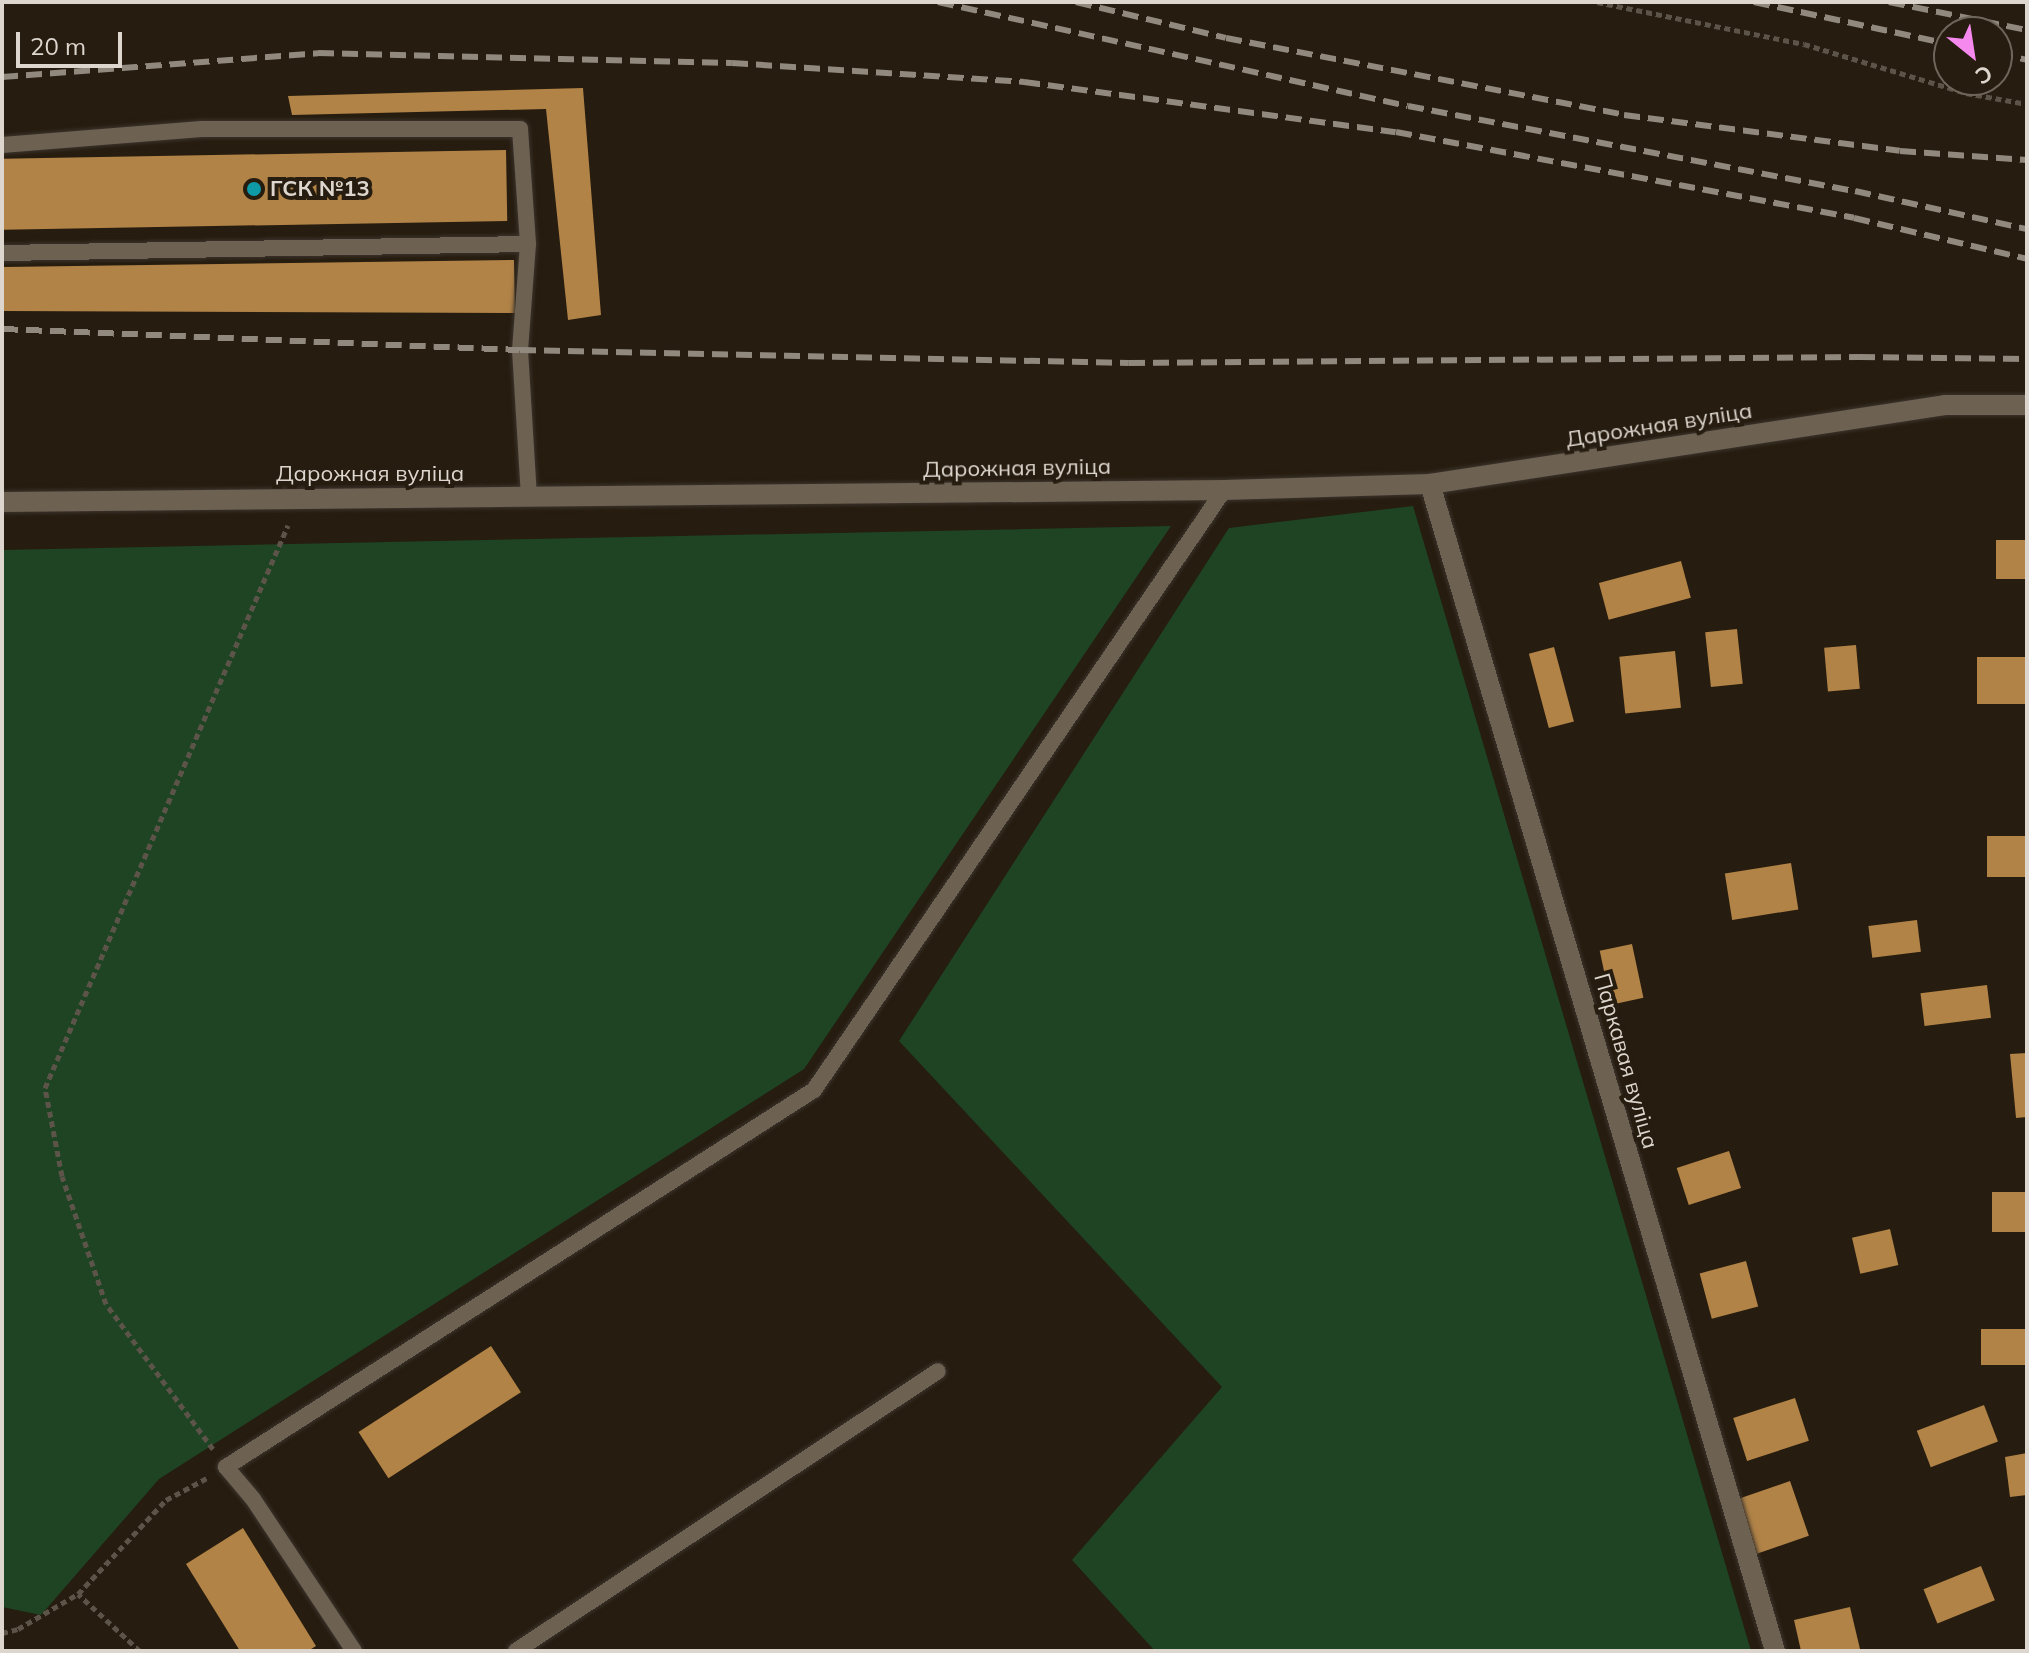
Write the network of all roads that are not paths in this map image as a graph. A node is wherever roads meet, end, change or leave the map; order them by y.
1 (2, 145) edge
2 (528, 244) junction
3 (2, 253) edge
4 (2027, 405) edge
5 (1430, 484) junction
6 (1224, 490) junction
7 (529, 498) junction
8 (2, 502) edge
9 (938, 1371) dead end
10 (354, 1651) edge
11 (516, 1651) edge
12 (1775, 1651) edge

1 - 2 lane
2 - 3 lane
2 - 7 lane
4 - 5 street, Дарожная вуліца
5 - 6 street, Дарожная вуліца
5 - 12 street, Паркавая вуліца
6 - 7 street, Дарожная вуліца
6 - 10 lane
7 - 8 street, Дарожная вуліца
9 - 11 lane

